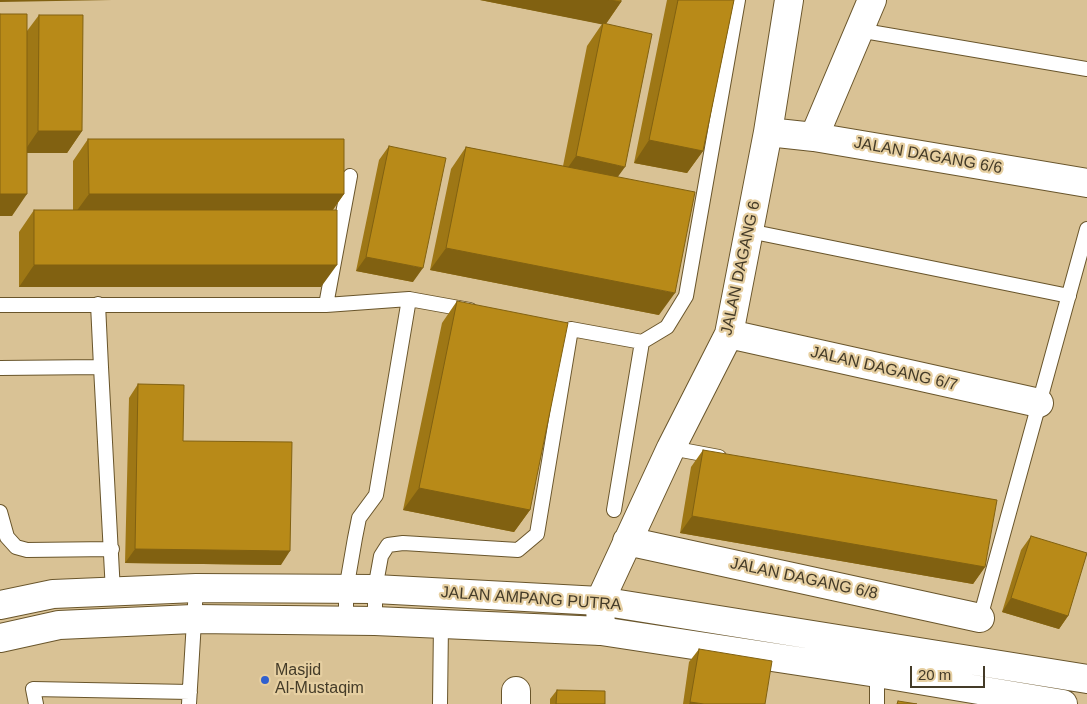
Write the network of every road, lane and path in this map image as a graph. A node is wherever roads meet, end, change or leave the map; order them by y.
1 (738, 0) edge
2 (788, 0) edge
3 (872, 0) edge
4 (858, 30) junction
5 (1087, 69) edge
6 (768, 132) junction
7 (814, 137) junction
8 (350, 176) dead end
9 (1087, 183) edge
10 (1087, 229) edge
11 (749, 231) junction
12 (1069, 296) junction
13 (408, 299) junction
14 (98, 304) junction
15 (0, 305) edge
16 (326, 305) junction
17 (485, 313) edge
18 (729, 334) junction
19 (642, 342) junction
20 (101, 367) junction
21 (0, 368) edge
22 (1039, 403) junction
23 (671, 448) junction
24 (735, 460) edge
25 (614, 510) dead end
26 (0, 512) edge
27 (627, 541) junction
28 (112, 549) junction
29 (196, 588) junction
30 (375, 589) junction
31 (346, 590) junction
32 (113, 592) junction
33 (600, 602) junction
34 (0, 605) edge
35 (980, 618) joint
36 (194, 619) junction
37 (346, 621) junction
38 (375, 621) junction
39 (442, 624) junction
40 (601, 631) junction
41 (0, 638) edge
42 (994, 664) junction
43 (877, 673) junction
44 (1087, 679) edge
45 (190, 698) edge
46 (988, 698) edge
47 (36, 704) edge
48 (440, 704) edge
49 (877, 704) edge
50 (1063, 704) edge

1 - 19 lane
2 - 6 street, JALAN DAGANG 6
3 - 4 street
4 - 5 lane
4 - 7 street
6 - 7 street, JALAN DAGANG 6/6
6 - 11 street, JALAN DAGANG 6
7 - 9 street, JALAN DAGANG 6/6
8 - 16 lane
10 - 12 lane
11 - 12 lane
11 - 18 street, JALAN DAGANG 6
12 - 22 lane
13 - 16 lane
13 - 17 lane
13 - 31 lane
14 - 15 lane
14 - 16 lane
14 - 20 lane
18 - 22 street, JALAN DAGANG 6/7
18 - 23 street, JALAN DAGANG 6
19 - 25 lane
19 - 30 lane
20 - 21 lane
20 - 28 lane
22 - 35 lane
23 - 24 lane
23 - 27 street, JALAN DAGANG 6
26 - 28 lane
27 - 33 street, JALAN DAGANG 6
27 - 35 street, JALAN DAGANG 6/8
28 - 32 lane
29 - 31 street, JALAN AMPANG PUTRA
29 - 32 street, JALAN AMPANG PUTRA
29 - 36 lane
30 - 31 street, JALAN AMPANG PUTRA
30 - 33 street, JALAN AMPANG PUTRA
30 - 38 lane
31 - 37 lane
32 - 34 street, JALAN AMPANG PUTRA
33 - 40 street, JALAN DAGANG 6
33 - 42 street, JALAN AMPANG PUTRA
36 - 37 street, JALAN AMPANG PUTRA
36 - 41 street, JALAN AMPANG PUTRA
36 - 45 lane
37 - 38 street, JALAN AMPANG PUTRA
38 - 39 street, JALAN AMPANG PUTRA
39 - 40 street, JALAN AMPANG PUTRA
39 - 48 lane
40 - 43 street, JALAN AMPANG PUTRA
42 - 44 street, JALAN AMPANG PUTRA
42 - 46 street
43 - 46 street, JALAN AMPANG PUTRA
43 - 49 lane
45 - 47 lane
46 - 50 street, JALAN AMPANG PUTRA

